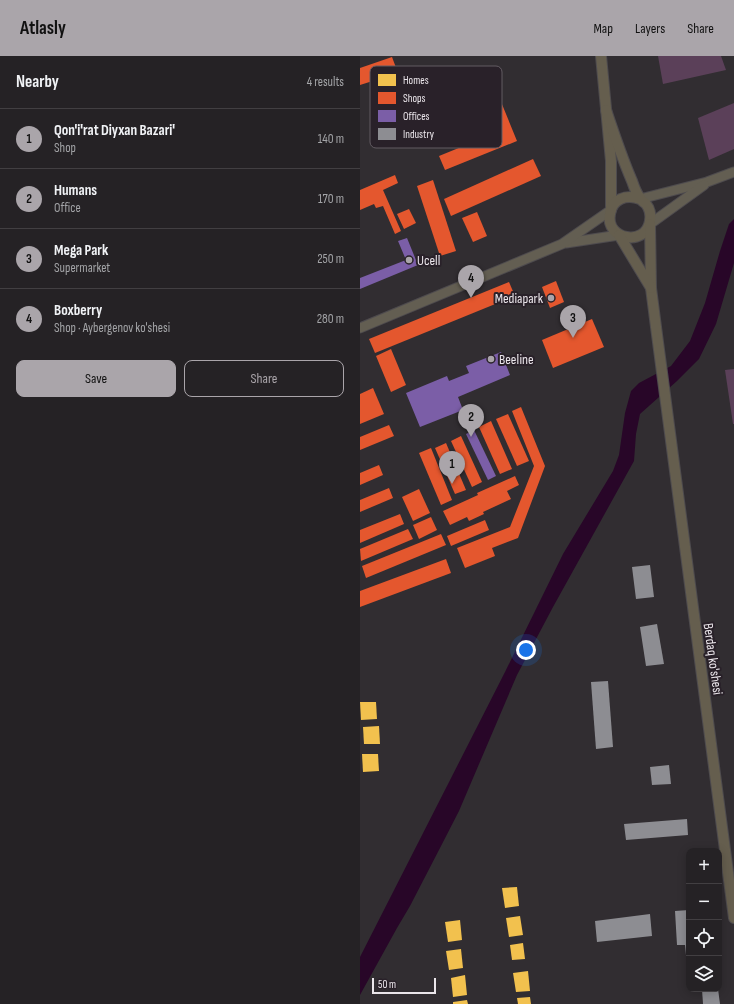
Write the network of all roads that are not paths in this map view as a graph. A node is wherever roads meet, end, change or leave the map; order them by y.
1 (600, 56) edge
2 (606, 110) junction
3 (734, 172) edge
4 (707, 182) junction
5 (640, 199) junction
6 (611, 210) junction
7 (650, 224) junction
8 (619, 235) junction
9 (562, 244) junction
10 (651, 288) junction
11 (360, 328) edge
12 (734, 918) edge

1 - 2 main road
2 - 5 main road
2 - 6 main road
3 - 4 street
4 - 5 street
4 - 7 street
5 - 6 main road
5 - 7 main road
6 - 8 main road
6 - 9 street
7 - 8 main road
7 - 10 main road, Berdaq ko'shesi
8 - 9 street
8 - 10 main road
9 - 11 street
10 - 12 main road, Berdaq ko'shesi

